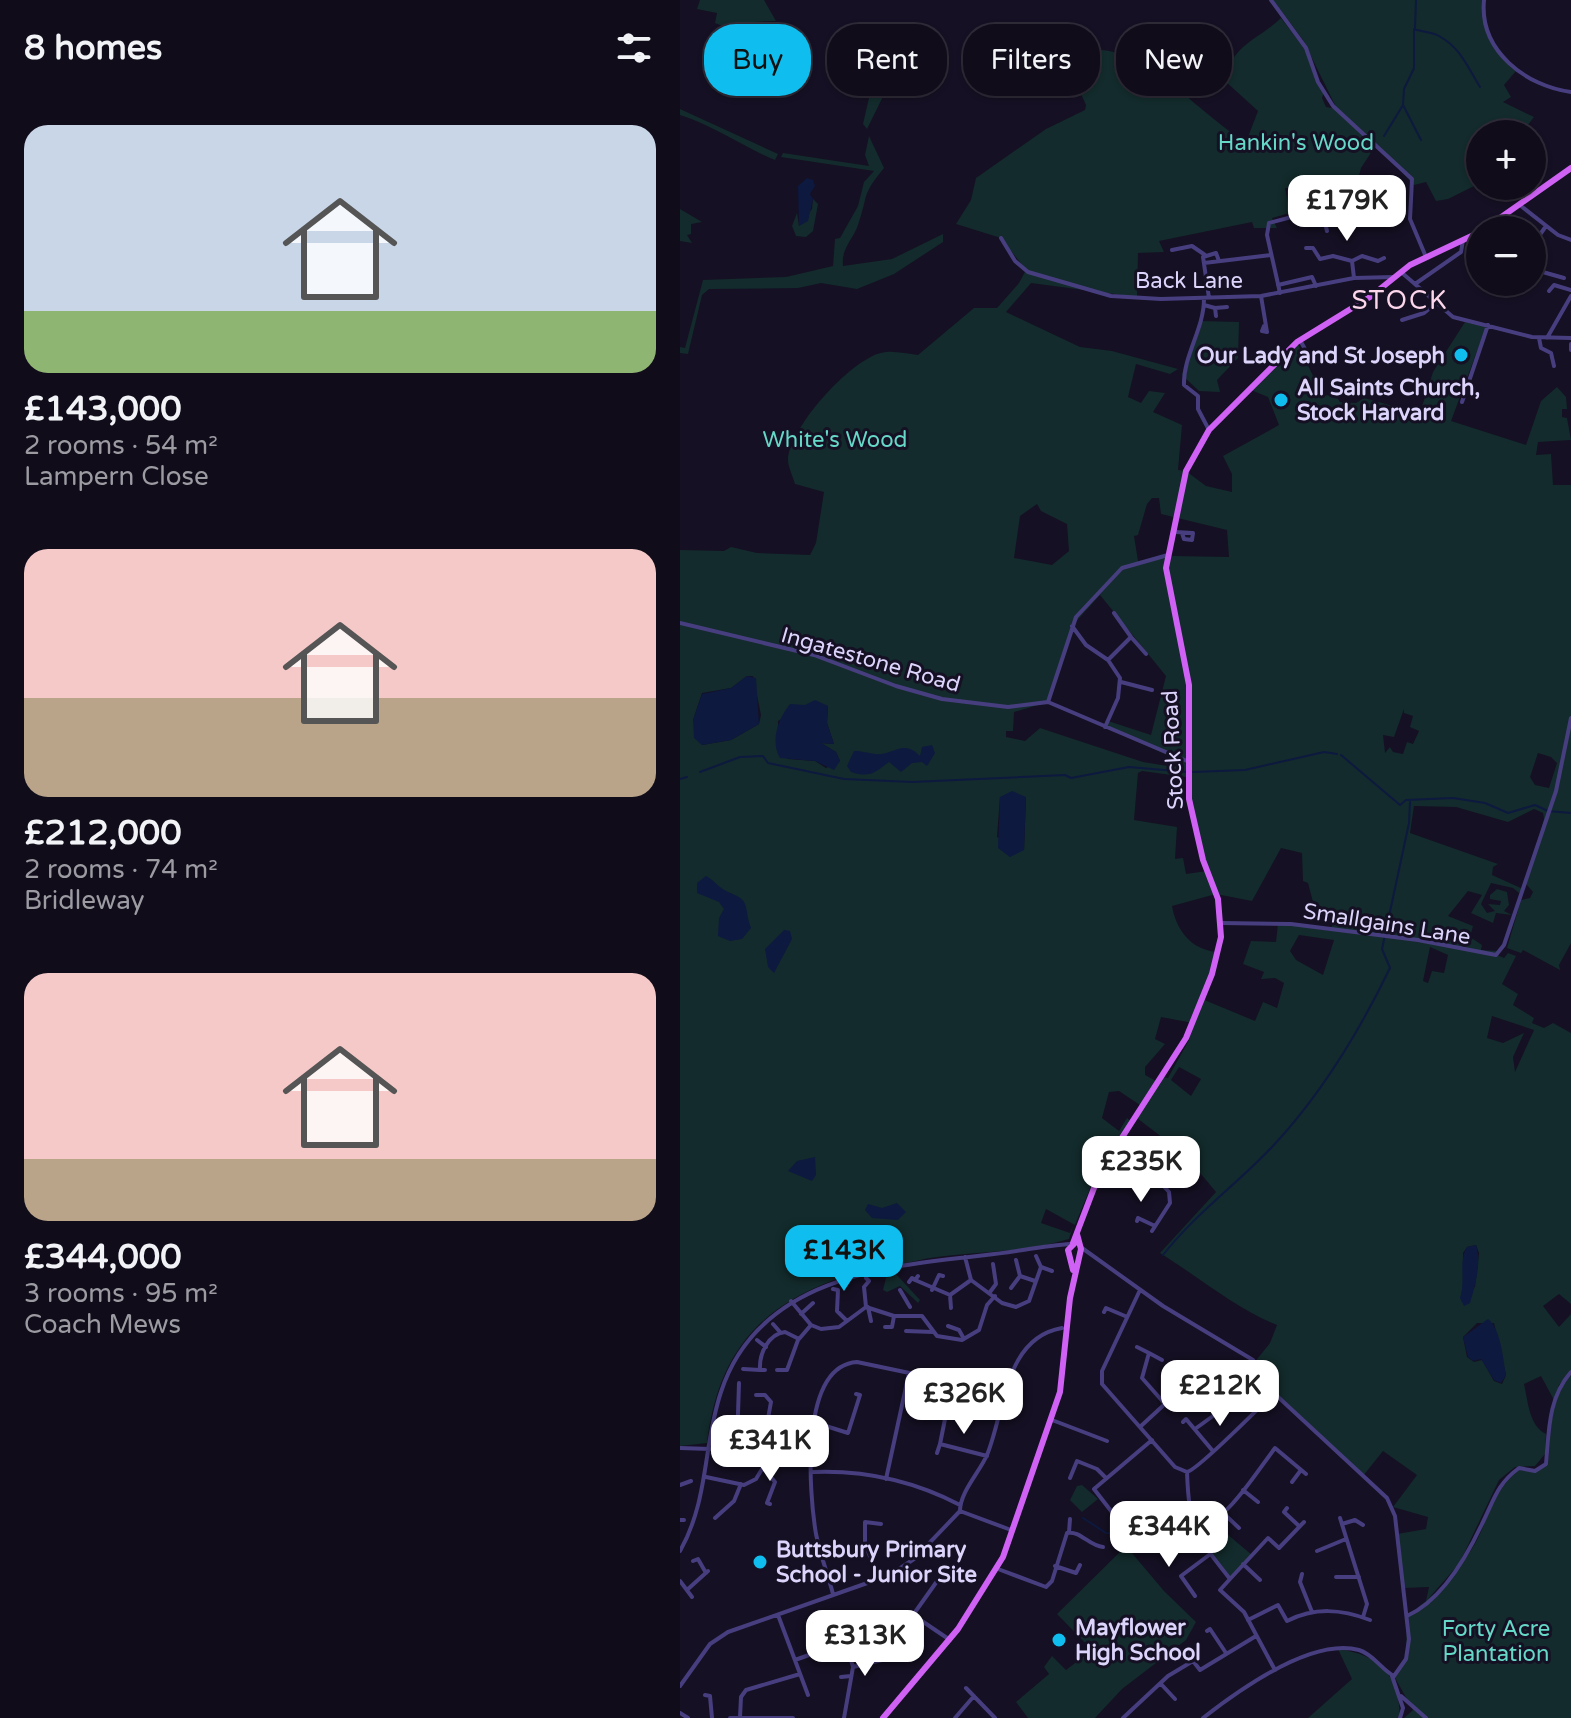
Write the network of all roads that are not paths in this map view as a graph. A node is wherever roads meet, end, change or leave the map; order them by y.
1 (1271, 0) edge
2 (1484, 0) edge
3 (1571, 92) edge
4 (1571, 168) edge
5 (1366, 183) dead end
6 (1302, 193) dead end
7 (1521, 206) junction
8 (1322, 209) junction
9 (1305, 212) junction
10 (1505, 216) edge
11 (1534, 216) edge
12 (1546, 226) edge
13 (1327, 231) dead end
14 (1001, 238) dead end
15 (1466, 238) edge
16 (1463, 240) junction
17 (1571, 240) edge
18 (1177, 241) dead end
19 (1313, 241) dead end
20 (1306, 248) dead end
21 (1313, 248) junction
22 (1179, 249) junction
23 (1172, 250) dead end
24 (1205, 255) junction
25 (1271, 255) junction
26 (1428, 257) junction
27 (1219, 261) junction
28 (1352, 261) junction
29 (1381, 262) dead end
30 (1204, 263) junction
31 (1436, 267) junction
32 (1401, 272) junction
33 (1546, 273) edge
34 (1354, 278) junction
35 (1393, 278) junction
36 (1407, 278) junction
37 (1564, 278) dead end
38 (1415, 284) junction
39 (1278, 285) junction
40 (1316, 286) junction
41 (1549, 291) dead end
42 (1280, 293) junction
43 (1571, 293) edge
44 (1261, 296) junction
45 (1206, 298) junction
46 (1435, 304) junction
47 (1204, 305) junction
48 (1227, 307) dead end
49 (1215, 308) junction
50 (1216, 316) dead end
51 (1402, 320) dead end
52 (1488, 325) junction
53 (1264, 326) dead end
54 (1539, 338) junction
55 (1547, 338) junction
56 (1300, 340) junction
57 (1570, 343) edge
58 (1312, 362) dead end
59 (1554, 366) dead end
60 (1462, 402) dead end
61 (1209, 430) junction
62 (1168, 555) junction
63 (1114, 613) dead end
64 (680, 623) edge
65 (1072, 626) junction
66 (1131, 637) junction
67 (1146, 654) dead end
68 (1108, 660) junction
69 (1121, 682) junction
70 (1152, 690) dead end
71 (1048, 702) junction
72 (1570, 722) edge
73 (1105, 727) junction
74 (1187, 761) junction
75 (1221, 923) junction
76 (1118, 1146) junction
77 (1138, 1218) dead end
78 (1075, 1249) junction
79 (1036, 1256) dead end
80 (965, 1257) junction
81 (1016, 1260) dead end
82 (993, 1264) dead end
83 (1041, 1267) junction
84 (1002, 1271) dead end
85 (1052, 1271) dead end
86 (995, 1272) junction
87 (941, 1274) dead end
88 (1020, 1276) junction
89 (870, 1279) dead end
90 (971, 1280) junction
91 (1035, 1281) junction
92 (909, 1282) dead end
93 (837, 1288) dead end
94 (1011, 1288) dead end
95 (900, 1290) dead end
96 (932, 1290) junction
97 (1140, 1290) junction
98 (992, 1294) junction
99 (950, 1295) junction
100 (791, 1301) junction
101 (813, 1303) dead end
102 (867, 1307) junction
103 (910, 1307) dead end
104 (951, 1308) dead end
105 (1106, 1308) dead end
106 (801, 1314) junction
107 (894, 1316) junction
108 (1125, 1316) junction
109 (847, 1321) junction
110 (871, 1321) dead end
111 (773, 1324) dead end
112 (811, 1325) junction
113 (948, 1326) dead end
114 (885, 1327) dead end
115 (1062, 1328) dead end
116 (906, 1331) dead end
117 (780, 1332) junction
118 (933, 1332) junction
119 (757, 1340) dead end
120 (798, 1340) junction
121 (964, 1340) junction
122 (766, 1347) junction
123 (1137, 1347) dead end
124 (1149, 1353) junction
125 (1162, 1360) dead end
126 (1182, 1367) dead end
127 (743, 1369) dead end
128 (777, 1370) dead end
129 (1187, 1372) junction
130 (1194, 1372) dead end
131 (1571, 1372) edge
132 (909, 1373) junction
133 (1223, 1382) dead end
134 (739, 1383) dead end
135 (1005, 1393) junction
136 (1274, 1393) junction
137 (756, 1395) dead end
138 (860, 1395) dead end
139 (1165, 1404) junction
140 (732, 1408) dead end
141 (739, 1409) junction
142 (946, 1414) dead end
143 (1186, 1419) dead end
144 (1052, 1420) junction
145 (813, 1422) junction
146 (1141, 1426) junction
147 (1195, 1429) junction
148 (1103, 1431) dead end
149 (1101, 1438) junction
150 (1152, 1440) junction
151 (1107, 1441) dead end
152 (940, 1444) junction
153 (680, 1448) edge
154 (710, 1449) junction
155 (768, 1449) junction
156 (1212, 1450) junction
157 (937, 1453) dead end
158 (987, 1456) junction
159 (1070, 1458) dead end
160 (1077, 1461) junction
161 (764, 1469) junction
162 (813, 1472) junction
163 (1187, 1472) junction
164 (706, 1477) junction
165 (1070, 1478) dead end
166 (1106, 1478) junction
167 (886, 1479) junction
168 (691, 1481) dead end
169 (1292, 1482) dead end
170 (741, 1484) junction
171 (680, 1485) edge
172 (1243, 1490) junction
173 (1258, 1502) dead end
174 (960, 1508) junction
175 (765, 1509) dead end
176 (1284, 1511) dead end
177 (1222, 1512) junction
178 (715, 1518) dead end
179 (1190, 1518) junction
180 (1070, 1519) dead end
181 (1118, 1520) junction
182 (881, 1524) dead end
183 (1112, 1525) dead end
184 (1363, 1525) dead end
185 (1122, 1526) dead end
186 (1239, 1528) dead end
187 (1011, 1530) junction
188 (1069, 1532) junction
189 (1195, 1532) junction
190 (1159, 1534) dead end
191 (1346, 1539) junction
192 (1099, 1548) dead end
193 (680, 1551) edge
194 (1317, 1551) dead end
195 (1209, 1555) junction
196 (693, 1561) dead end
197 (1243, 1564) junction
198 (1080, 1565) dead end
199 (1055, 1566) junction
200 (998, 1569) junction
201 (1300, 1575) dead end
202 (1259, 1576) dead end
203 (940, 1577) dead end
204 (1336, 1577) dead end
205 (1359, 1577) junction
206 (880, 1579) junction
207 (1230, 1579) junction
208 (680, 1581) edge
209 (688, 1589) junction
210 (833, 1594) junction
211 (1195, 1596) dead end
212 (692, 1597) dead end
213 (1276, 1598) dead end
214 (1278, 1605) junction
215 (1312, 1612) junction
216 (778, 1614) junction
217 (913, 1615) junction
218 (1407, 1616) junction
219 (1363, 1617) junction
220 (1248, 1620) junction
221 (1370, 1620) dead end
222 (1211, 1629) dead end
223 (1256, 1636) junction
224 (950, 1640) junction
225 (845, 1642) junction
226 (1188, 1651) dead end
227 (1226, 1653) junction
228 (795, 1660) junction
229 (882, 1660) dead end
230 (1193, 1661) junction
231 (853, 1667) junction
232 (1276, 1671) junction
233 (800, 1674) junction
234 (851, 1676) junction
235 (1393, 1676) junction
236 (841, 1677) dead end
237 (1161, 1684) junction
238 (680, 1686) edge
239 (966, 1688) dead end
240 (1399, 1694) junction
241 (705, 1695) dead end
242 (808, 1695) dead end
243 (974, 1695) junction
244 (1172, 1697) dead end
245 (680, 1713) edge
246 (740, 1717) edge
247 (688, 1718) edge
248 (712, 1718) edge
249 (730, 1718) edge
250 (793, 1718) edge
251 (844, 1718) edge
252 (883, 1718) edge
253 (955, 1718) edge
254 (995, 1718) edge
255 (1123, 1718) edge
256 (1203, 1718) edge
257 (1400, 1718) edge
258 (1426, 1718) edge

1 - 26 street
2 - 3 street
4 - 7 main road, Stock Road
5 - 8 street
6 - 9 street
7 - 10 main road, Stock Road
7 - 11 street
8 - 9 street
8 - 13 street
9 - 25 street
12 - 17 street
14 - 45 street, Back Lane
15 - 16 main road, Stock Road
16 - 26 main road, Stock Road
16 - 31 street
18 - 22 street
19 - 21 street
20 - 21 street
21 - 28 street
22 - 23 street
22 - 24 street
24 - 27 street
24 - 30 street
25 - 27 street
25 - 39 street
26 - 31 street
26 - 32 main road, Stock Road
27 - 30 street
28 - 29 street
28 - 34 street
30 - 45 street
31 - 38 street
32 - 35 main road, Stock Road
32 - 36 street
33 - 37 street
34 - 35 street, Back Lane
34 - 40 street, Back Lane
35 - 36 street, Back Lane
35 - 56 main road, Stock Road
36 - 38 street
38 - 46 street
39 - 40 street
39 - 42 street
40 - 42 street, Back Lane
41 - 43 street
42 - 44 street, Back Lane
43 - 55 street
44 - 45 street, Back Lane
44 - 53 street
45 - 47 street
46 - 51 street
46 - 52 street
47 - 49 street
47 - 61 street
48 - 49 street
49 - 50 street
52 - 54 street
52 - 60 street
54 - 55 street
54 - 59 street
55 - 57 street
56 - 58 street
56 - 61 main road, Stock Road
61 - 62 main road, Stock Road
62 - 65 street
62 - 74 main road, Stock Road
63 - 66 street
64 - 71 street, Ingatestone Road
65 - 68 street
65 - 71 street
66 - 67 street
66 - 68 street
68 - 69 street
69 - 70 street
69 - 73 street
71 - 73 street
72 - 75 street, Smallgains Lane
73 - 74 street
74 - 75 main road, Stock Road
75 - 76 main road, Stock Road
76 - 77 street
76 - 78 main road, Stock Road
78 - 80 street
78 - 97 street
78 - 144 main road, Stock Road
79 - 83 street
80 - 90 street
80 - 100 street
81 - 88 street
82 - 86 street
83 - 85 street
83 - 91 street
84 - 86 street
86 - 98 street
87 - 96 street
88 - 91 street
88 - 94 street
89 - 102 street
90 - 98 street
90 - 99 street
91 - 98 street
92 - 96 street
93 - 109 street
95 - 103 street
96 - 99 street
97 - 108 street
97 - 136 street
98 - 121 street
99 - 104 street
100 - 106 street
100 - 154 street
101 - 106 street
102 - 107 street
102 - 109 street
102 - 110 street
105 - 108 street
106 - 112 street
107 - 114 street
107 - 118 street
108 - 146 street
109 - 112 street
111 - 117 street
112 - 120 street
113 - 121 street
115 - 135 street
116 - 118 street
117 - 120 street
117 - 122 street
118 - 121 street
119 - 122 street
120 - 128 street
122 - 127 street
123 - 124 street
124 - 125 street
124 - 139 street
126 - 129 street
129 - 130 street
129 - 139 street
131 - 218 street
132 - 135 street
132 - 145 street
132 - 167 street
133 - 147 street
134 - 141 street
135 - 158 street
136 - 156 street
136 - 218 street
137 - 155 street
138 - 145 street
139 - 146 street
140 - 141 street
141 - 155 street
142 - 152 street
143 - 147 street
144 - 149 street
144 - 187 main road, Stock Road
145 - 162 street
146 - 150 street
147 - 156 street
148 - 149 street
149 - 151 street
150 - 163 street
150 - 166 street
152 - 157 street
152 - 158 street
153 - 154 street
154 - 164 street
155 - 161 street
156 - 163 street
158 - 174 street
159 - 160 street
160 - 165 street
160 - 166 street
161 - 170 street
161 - 175 street
162 - 167 street
162 - 210 street
163 - 179 street
164 - 170 street
164 - 193 street
166 - 181 street
167 - 174 street
168 - 171 street
169 - 172 street
170 - 178 street
172 - 173 street
172 - 177 street
174 - 187 street
174 - 206 street
176 - 197 street
177 - 186 street
177 - 189 street
179 - 189 street
179 - 190 street
180 - 188 street
181 - 183 street
181 - 185 street
182 - 206 street
184 - 191 street
187 - 200 main road, Stock Road
188 - 192 street
188 - 199 street
189 - 195 street
191 - 194 street
191 - 205 street
195 - 207 street
195 - 211 street
196 - 209 street
197 - 202 street
197 - 207 street
198 - 199 street
199 - 200 street
200 - 224 main road, Stock Road
201 - 215 street
203 - 217 street
204 - 205 street
205 - 219 street
206 - 210 street
207 - 220 street
208 - 209 street
209 - 212 street
210 - 216 street
213 - 214 street
214 - 215 street
214 - 220 street
215 - 219 street
216 - 228 street
216 - 238 street
217 - 224 street
217 - 225 street
218 - 235 street
219 - 221 street
220 - 223 street
222 - 227 street
223 - 227 street
223 - 232 street
224 - 252 main road, Stock Road
225 - 228 street
225 - 231 street
226 - 230 street
227 - 230 street
228 - 233 street
229 - 231 street
230 - 237 street
231 - 234 street
232 - 235 street
232 - 256 street
233 - 242 street
233 - 246 street
234 - 236 street
234 - 251 street
235 - 240 street
237 - 244 street
237 - 255 street
239 - 243 street
240 - 257 street
240 - 258 street
241 - 248 street
243 - 253 street
243 - 254 street
245 - 247 street
246 - 249 street
246 - 250 street

